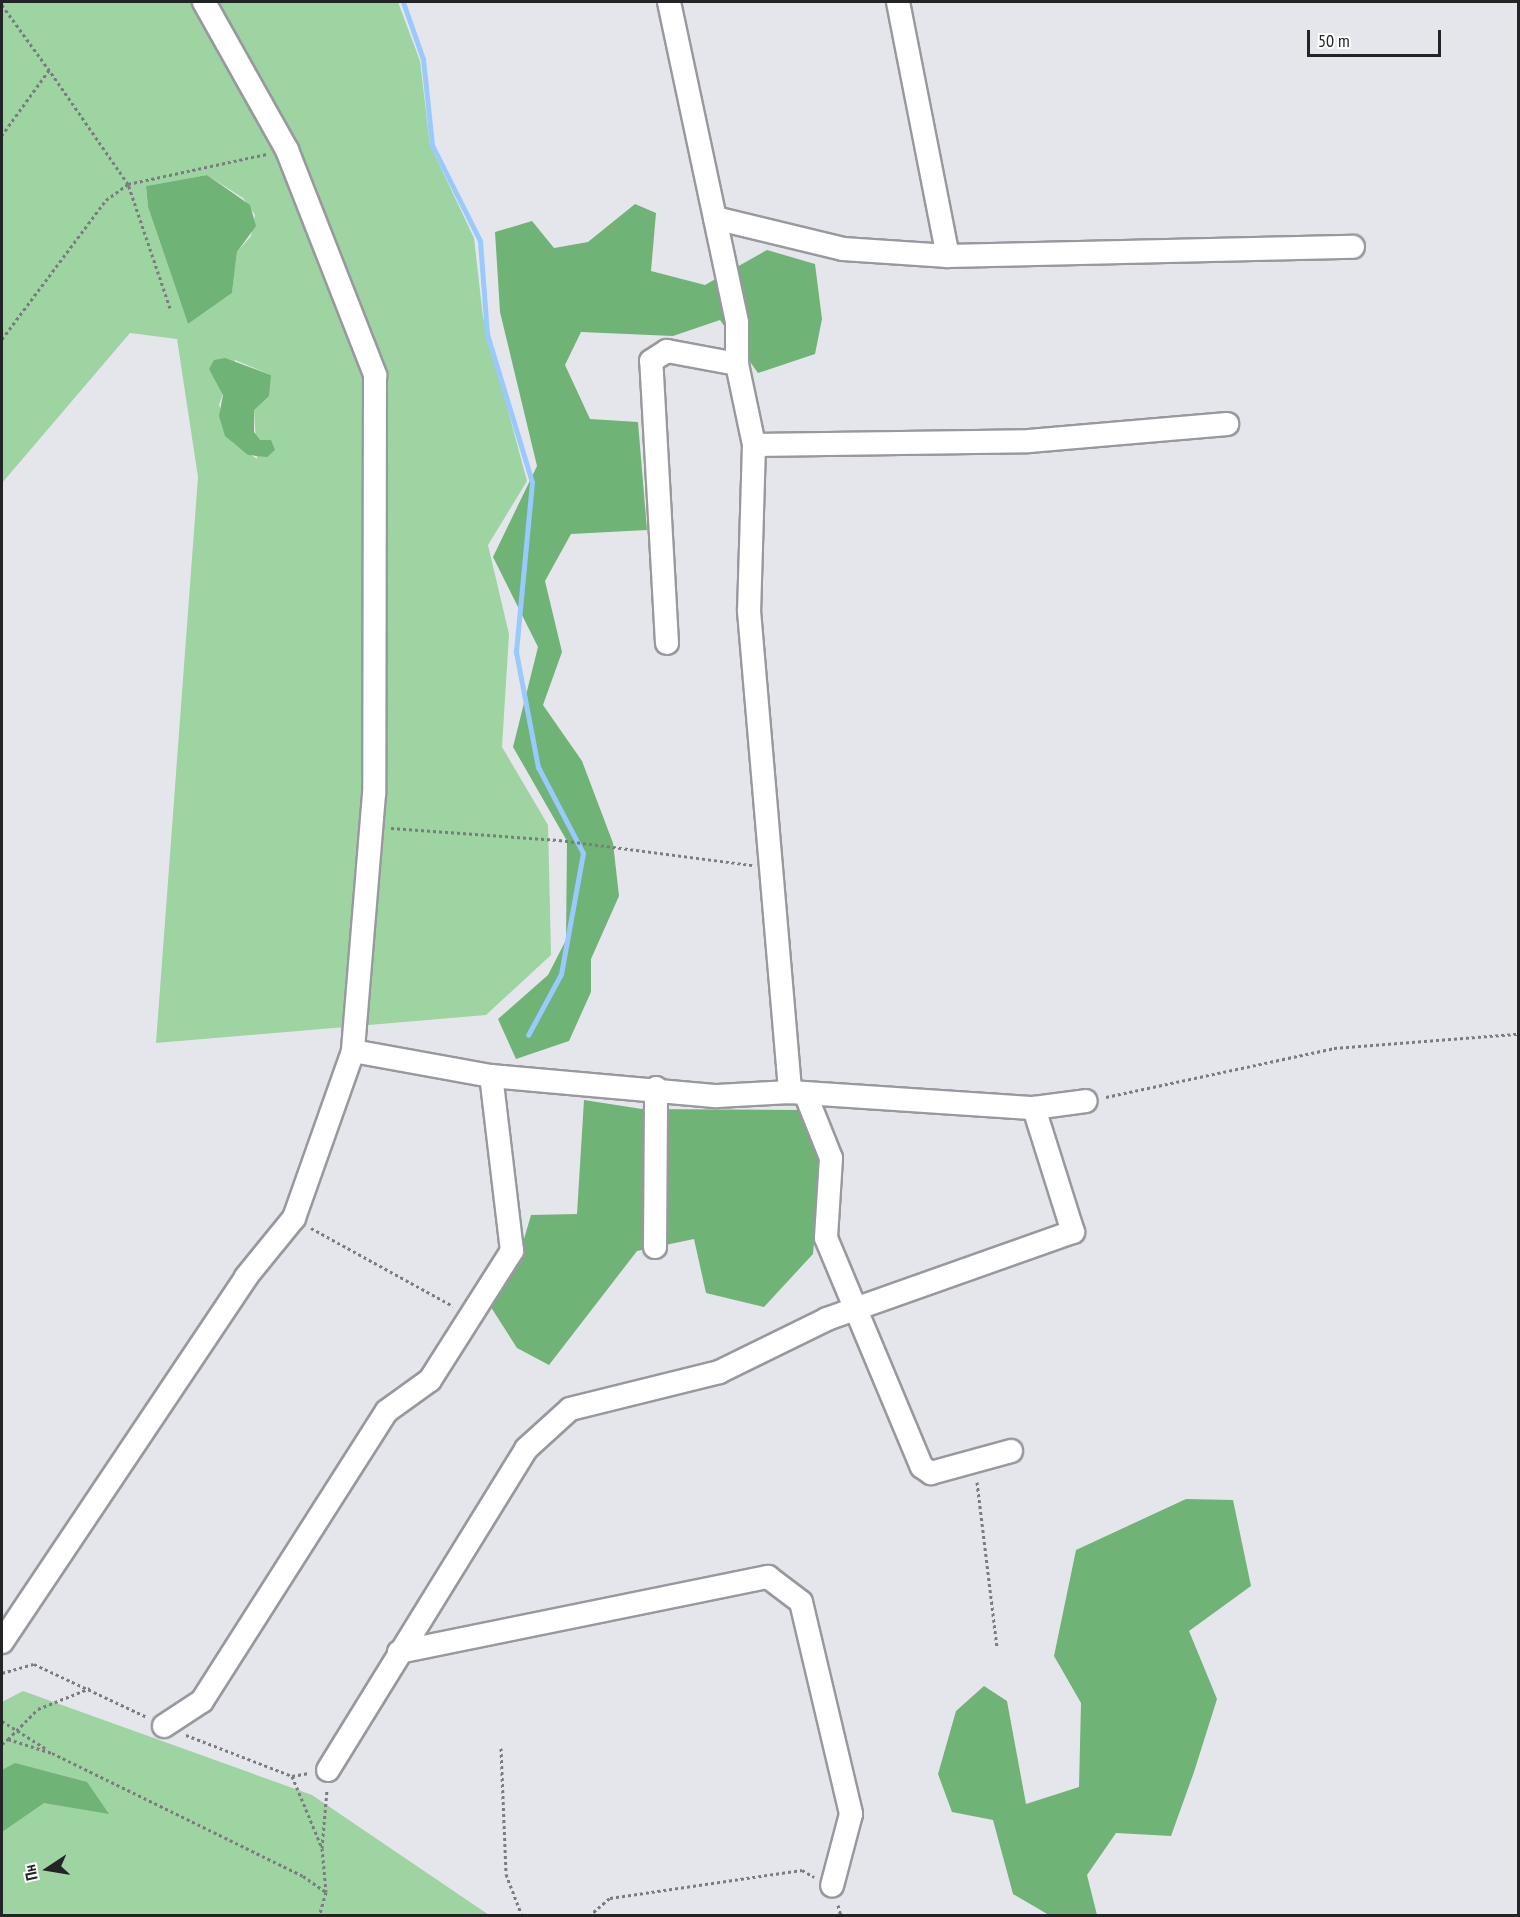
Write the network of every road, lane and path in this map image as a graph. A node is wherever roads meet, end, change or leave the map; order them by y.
1 (204, 2) edge
2 (669, 2) edge
3 (898, 2) edge
4 (2, 5) edge
5 (49, 70) junction
6 (2, 135) edge
7 (287, 150) junction
8 (128, 184) junction
9 (715, 218) junction
10 (1353, 247) dead end
11 (948, 256) junction
12 (170, 308) dead end
13 (2, 339) edge
14 (737, 364) junction
15 (1227, 424) dead end
16 (754, 445) junction
17 (667, 643) dead end
18 (372, 827) junction
19 (770, 867) junction
20 (1518, 1034) edge
21 (352, 1051) junction
22 (491, 1076) junction
23 (656, 1088) junction
24 (797, 1092) junction
25 (1086, 1101) joint
26 (1034, 1108) junction
27 (294, 1218) junction
28 (655, 1247) dead end
29 (859, 1310) junction
30 (470, 1316) junction
31 (1011, 1451) dead end
32 (975, 1461) junction
33 (2, 1642) edge
34 (997, 1647) dead end
35 (399, 1652) junction
36 (90, 1688) dead end
37 (2, 1721) edge
38 (164, 1726) dead end
39 (15, 1730) junction
40 (8, 1739) junction
41 (2, 1744) edge
42 (501, 1748) dead end
43 (52, 1753) junction
44 (328, 1770) joint
45 (292, 1776) dead end
46 (322, 1848) junction
47 (832, 1886) junction
48 (326, 1892) junction
49 (319, 1916) edge
50 (522, 1916) edge
51 (589, 1916) edge
52 (841, 1916) edge

1 - 7 street
2 - 9 street
3 - 11 street
4 - 5 path
5 - 6 path
5 - 8 path
7 - 8 path
7 - 18 street
8 - 12 path
8 - 13 path
9 - 11 street
9 - 14 street
10 - 11 street
14 - 16 street
14 - 17 street
15 - 16 street
16 - 19 street
18 - 19 path
18 - 21 street
19 - 24 street
20 - 25 path
21 - 22 street
21 - 27 street
22 - 23 street
22 - 30 street
23 - 24 street
23 - 28 street
24 - 26 street
24 - 29 street
25 - 26 street
26 - 29 street
27 - 30 path
27 - 33 street
29 - 32 street
29 - 35 street
30 - 38 street
31 - 32 street
32 - 34 path
35 - 44 street
35 - 47 street
36 - 39 path
37 - 39 path
39 - 40 path
39 - 43 path
40 - 41 path
40 - 43 path
42 - 50 path
43 - 48 path
44 - 46 path
45 - 46 path
46 - 48 path
47 - 51 path
47 - 52 path
48 - 49 path

